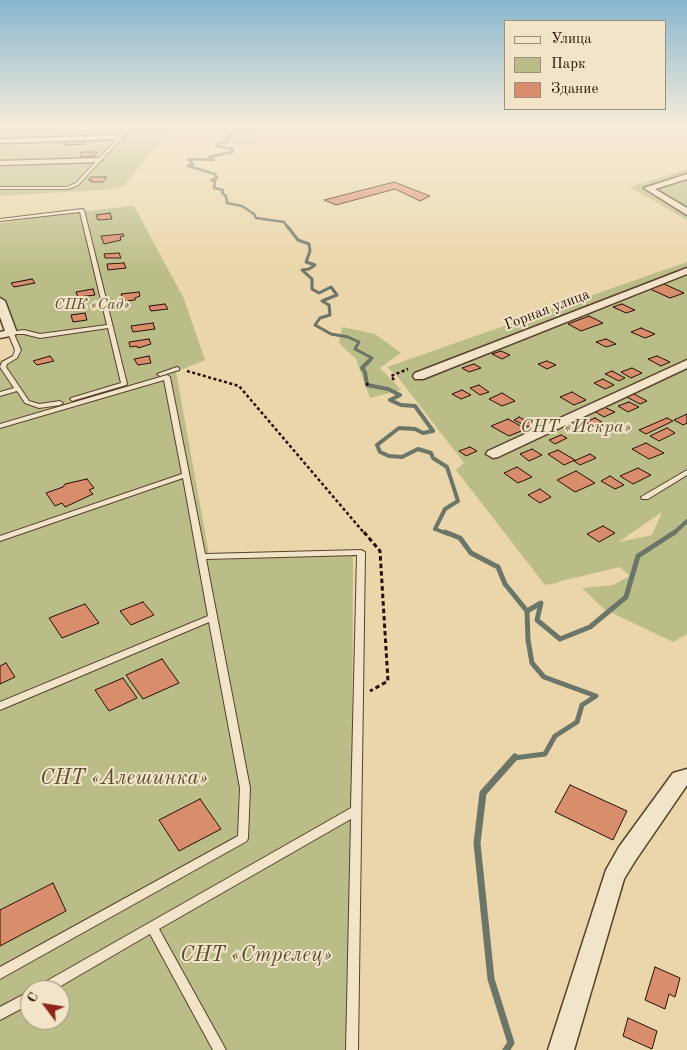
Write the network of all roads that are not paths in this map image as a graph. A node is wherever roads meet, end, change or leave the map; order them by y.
1 (85, 175) edge
2 (687, 176) edge
3 (0, 188) edge
4 (687, 212) edge
5 (0, 220) edge
6 (687, 271) edge
7 (0, 301) edge
8 (110, 326) junction
9 (6, 334) edge
10 (687, 364) edge
11 (177, 370) road end
12 (419, 376) dead end
13 (124, 384) junction
14 (18, 389) junction
15 (0, 394) edge
16 (0, 426) edge
17 (494, 454) dead end
18 (687, 472) edge
19 (186, 475) junction
20 (645, 497) dead end
21 (0, 539) edge
22 (201, 557) junction
23 (213, 617) junction
24 (0, 706) edge
25 (687, 777) edge
26 (355, 811) junction
27 (152, 927) junction
28 (0, 973) edge
29 (59, 980) edge
30 (20, 1003) edge
31 (0, 1014) edge
32 (220, 1050) edge
33 (352, 1050) edge
34 (561, 1050) edge

1 - 3 lane
2 - 4 street
5 - 8 lane
6 - 12 street, Горная улица
7 - 9 street
8 - 9 lane
8 - 13 lane
9 - 14 lane
10 - 17 street
11 - 13 lane
13 - 14 lane
14 - 15 lane
16 - 19 lane
18 - 20 lane
19 - 21 lane
19 - 22 lane
22 - 23 lane
22 - 26 lane
23 - 24 lane
23 - 28 lane
25 - 34 street
26 - 27 lane
26 - 33 lane
27 - 29 lane
27 - 32 lane
30 - 31 lane

